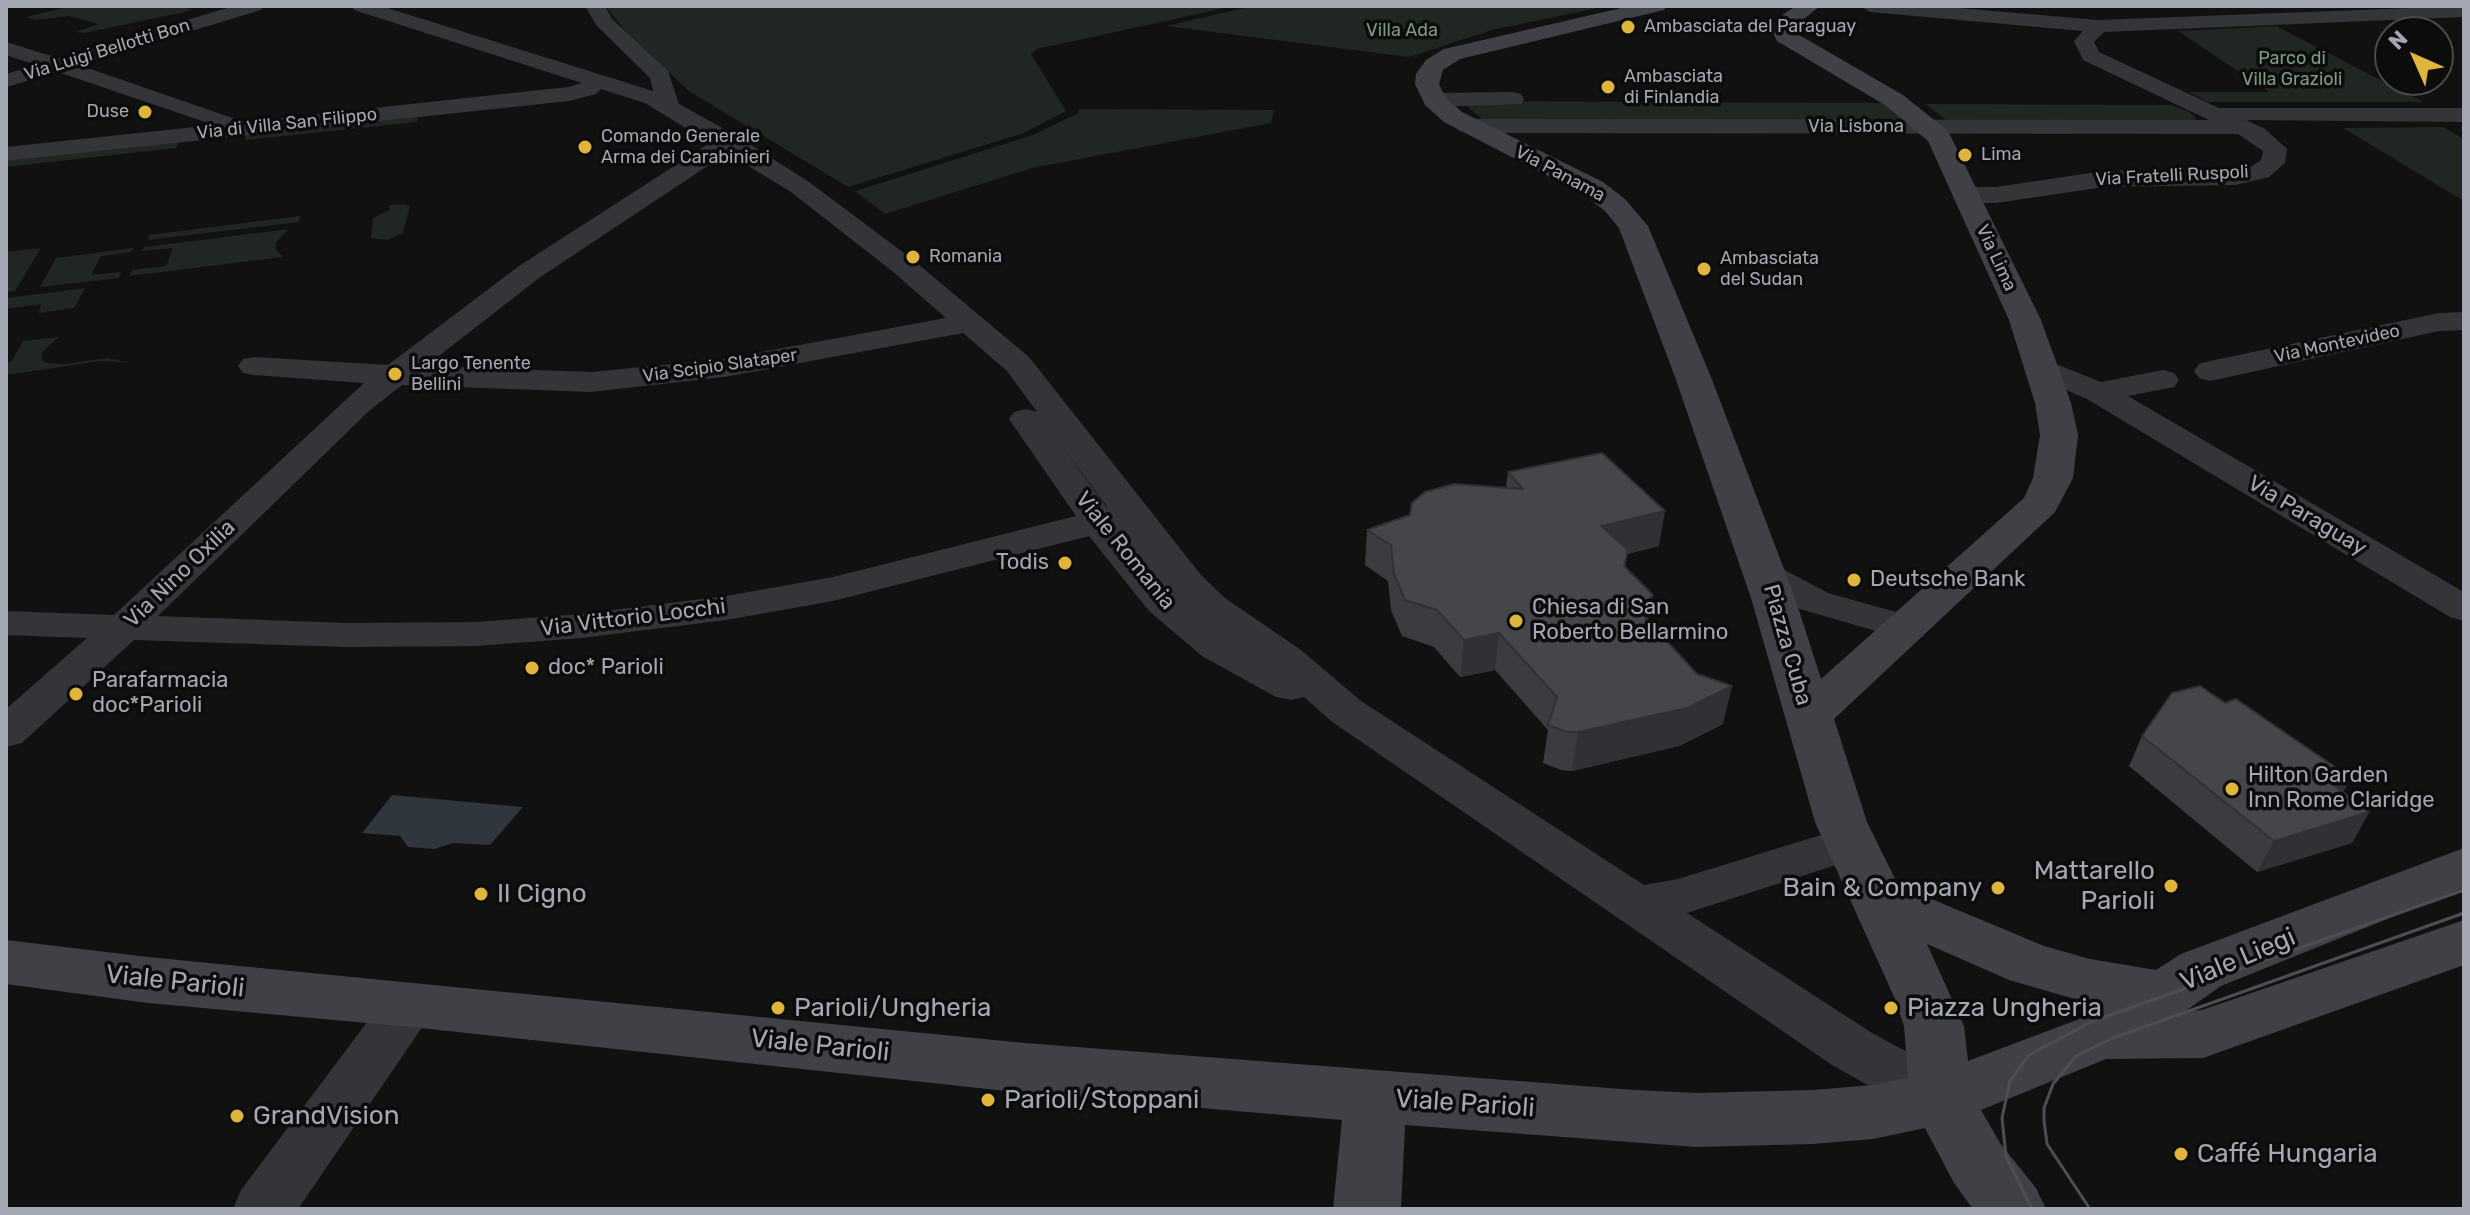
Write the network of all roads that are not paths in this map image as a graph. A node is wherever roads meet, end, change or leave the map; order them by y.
1 (254, 6) edge
2 (361, 6) edge
3 (595, 6) edge
4 (1657, 6) edge
5 (1810, 6) edge
6 (1870, 6) edge
7 (2464, 11) edge
8 (2093, 31) junction
9 (6, 48) edge
10 (57, 65) junction
11 (660, 76) junction
12 (6, 81) edge
13 (608, 88) junction
14 (1543, 99) dead end
15 (1434, 100) junction
16 (1846, 100) dead end
17 (1894, 100) junction
18 (2134, 101) dead end
19 (2189, 101) junction
20 (668, 104) junction
21 (2217, 113) junction
22 (1929, 114) junction
23 (2430, 115) junction
24 (2464, 115) edge
25 (1467, 126) junction
26 (2245, 127) junction
27 (250, 128) junction
28 (2464, 134) edge
29 (729, 141) junction
30 (6, 154) edge
31 (1967, 195) junction
32 (966, 323) junction
33 (2456, 326) edge
34 (254, 366) dead end
35 (2041, 367) junction
36 (2210, 371) dead end
37 (394, 374) junction
38 (2163, 380) dead end
39 (2098, 392) junction
40 (1114, 518) junction
41 (1765, 575) junction
42 (1966, 575) joint
43 (2464, 609) edge
44 (6, 623) edge
45 (124, 627) junction
46 (1907, 628) junction
47 (1807, 717) junction
48 (6, 733) edge
49 (1861, 867) junction
50 (2464, 867) edge
51 (1635, 905) junction
52 (2464, 942) edge
53 (6, 962) edge
54 (2162, 994) junction
55 (411, 1004) junction
56 (2103, 1035) junction
57 (1375, 1097) junction
58 (1941, 1098) junction
59 (263, 1209) edge
60 (1367, 1209) edge
61 (2012, 1209) edge

1 - 10 street, Via Luigi Bellotti Bon
2 - 13 street
3 - 11 street
4 - 15 street
5 - 17 street, Via Lima
6 - 8 street
7 - 8 street
8 - 19 street, Via Fratelli Ruspoli
9 - 10 street
10 - 12 street, Via Luigi Bellotti Bon
10 - 27 street
11 - 13 street
11 - 20 street
13 - 20 street
13 - 27 street, Via di Villa San Filippo
14 - 15 street
15 - 25 street, Via Panama
16 - 17 street, Via Lisbona
17 - 22 street, Via Lima
18 - 19 street
19 - 21 street, Via Fratelli Ruspoli
20 - 29 street, Viale Romania
21 - 23 street
21 - 26 street, Via Fratelli Ruspoli
22 - 25 street, Via Lisbona
22 - 26 street, Via Lisbona
22 - 31 street, Via Lima
23 - 24 street
23 - 28 street
25 - 41 street, Via Panama
26 - 31 street, Via Fratelli Ruspoli
27 - 30 street, Via di Villa San Filippo
29 - 32 street, Viale Romania
29 - 37 street
31 - 35 street, Via Lima
32 - 37 street, Via Scipio Slataper
32 - 40 street, Viale Romania
33 - 36 street, Via Montevideo
34 - 37 street
35 - 39 street, Via Paraguay
35 - 42 street, Via Lima
37 - 45 street, Via Nino Oxilia
38 - 39 street
39 - 43 street, Via Paraguay
40 - 45 street, Via Vittorio Locchi
40 - 51 street, Viale Romania
41 - 46 street, Piazza Cuba
41 - 47 street, Piazza Cuba
42 - 46 street, Piazza Cuba
44 - 45 street, Via Vittorio Locchi
45 - 48 street, Via Nino Oxilia
46 - 47 street, Piazza Cuba
47 - 49 street, Piazza Cuba
49 - 51 street
49 - 54 street
49 - 58 street
50 - 54 street, Viale Liegi
51 - 58 street
52 - 56 street
53 - 55 street, Viale Parioli
54 - 56 street, Viale Liegi
55 - 57 street, Viale Parioli
55 - 59 street
56 - 58 street
57 - 58 street, Viale Parioli
57 - 60 street
58 - 61 street

